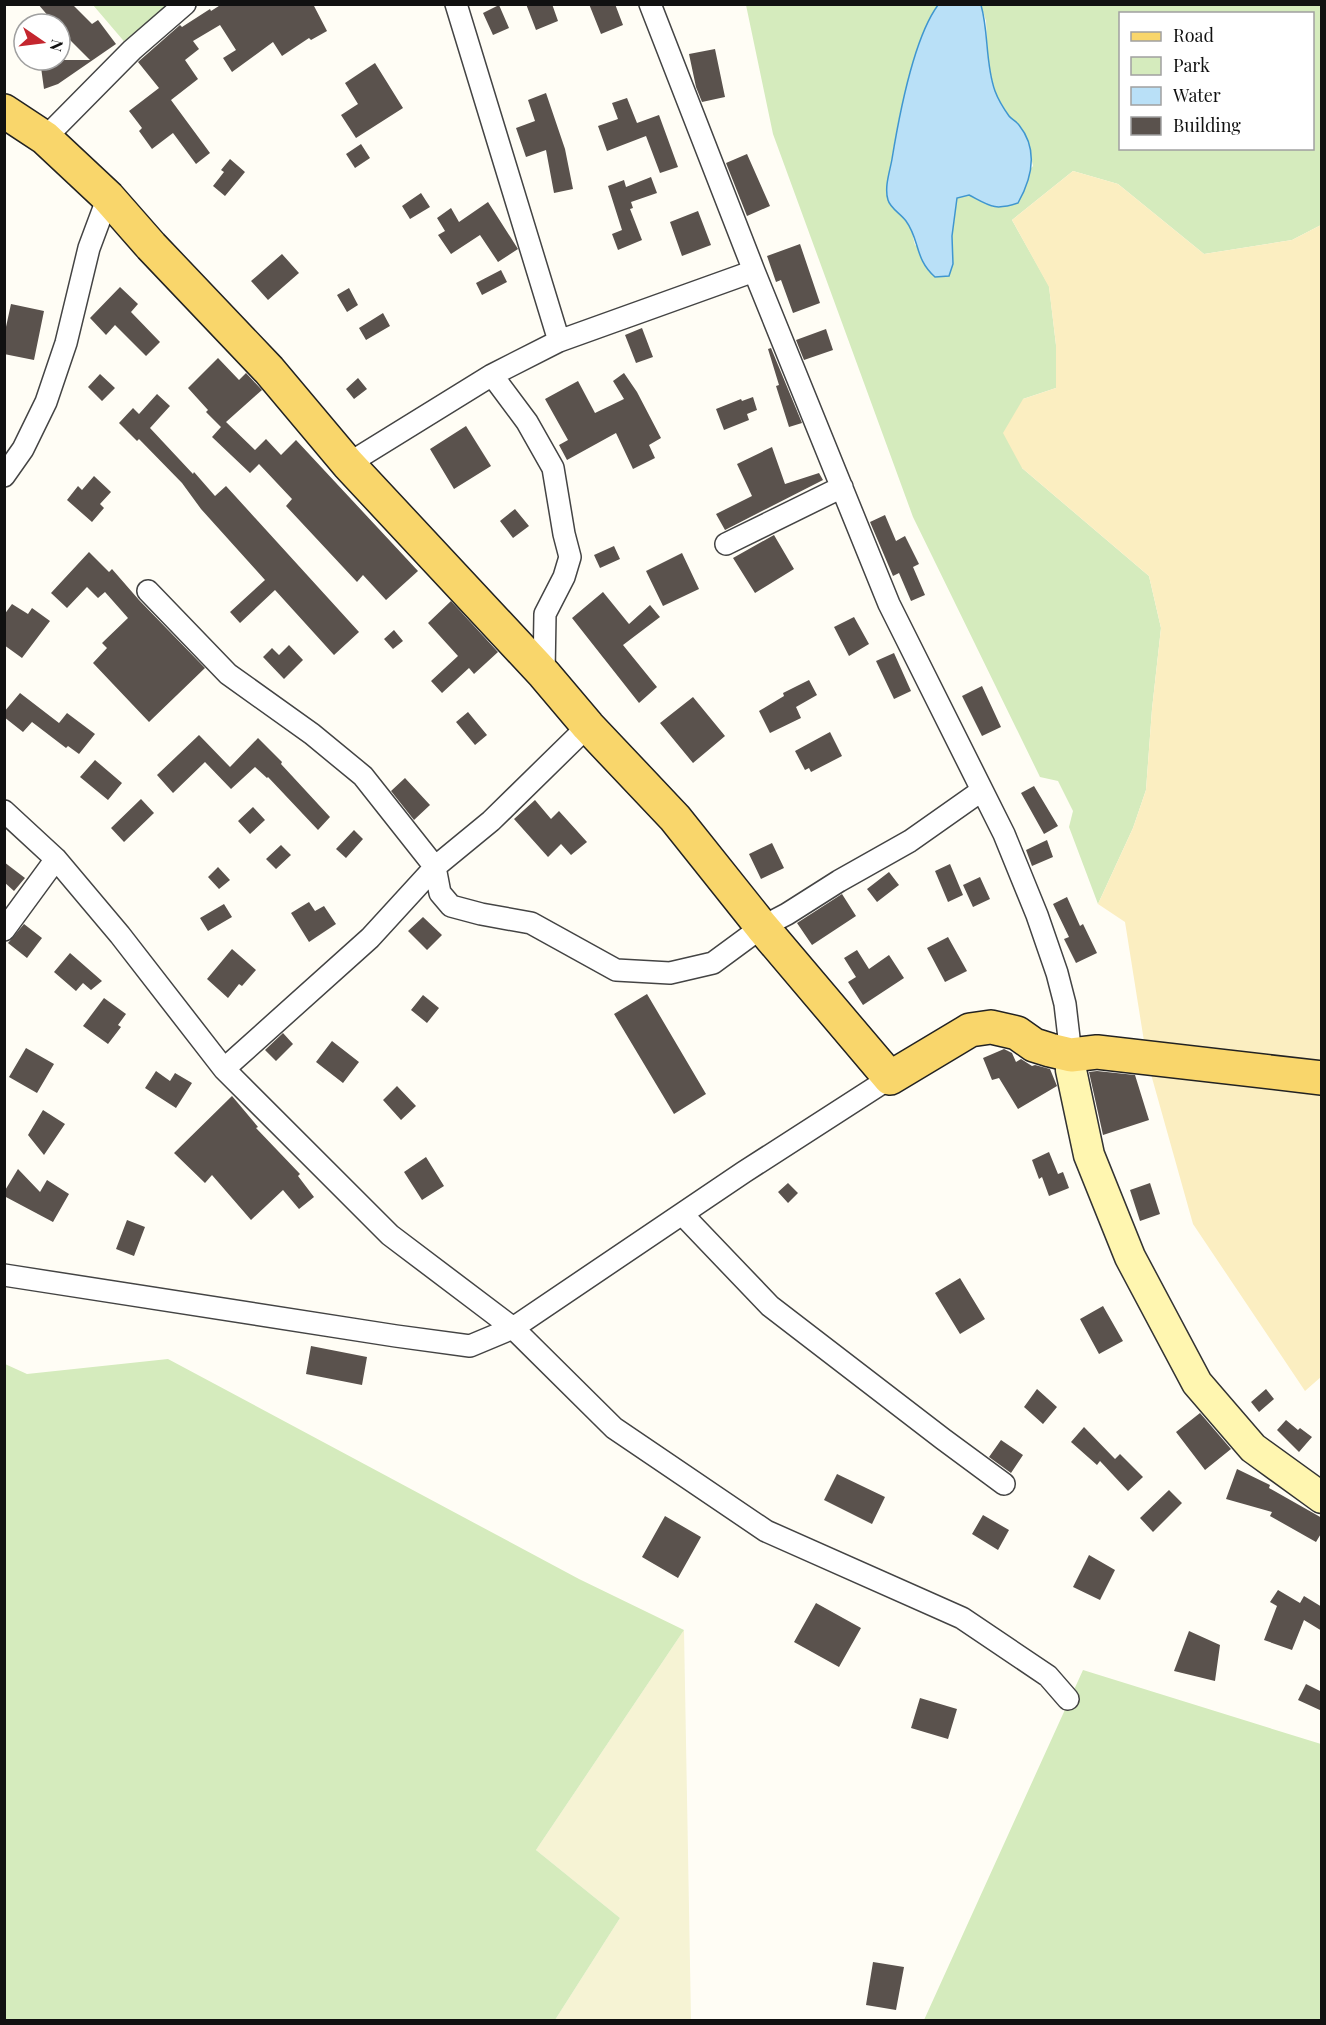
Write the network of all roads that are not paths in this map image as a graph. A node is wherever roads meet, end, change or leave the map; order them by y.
1 (185, 4) edge
2 (456, 4) edge
3 (650, 4) edge
4 (4, 111) edge
5 (45, 138) junction
6 (108, 196) junction
7 (754, 271) junction
8 (559, 341) junction
9 (492, 375) junction
10 (348, 464) junction
11 (4, 476) edge
12 (842, 487) junction
13 (726, 544) dead end
14 (148, 591) dead end
15 (544, 674) junction
16 (588, 726) junction
17 (981, 790) junction
18 (4, 811) edge
19 (56, 859) junction
20 (435, 867) junction
21 (762, 927) junction
22 (4, 930) edge
23 (1071, 1055) junction
24 (224, 1069) junction
25 (1322, 1077) edge
26 (890, 1078) junction
27 (682, 1214) junction
28 (4, 1275) edge
29 (513, 1328) junction
30 (1004, 1484) dead end
31 (1322, 1498) edge
32 (1068, 1699) dead end

1 - 5 street
2 - 8 street
3 - 7 street
4 - 5 main road
5 - 6 main road
6 - 10 main road
6 - 11 street
7 - 8 street
7 - 12 street
8 - 9 street
9 - 10 street
9 - 15 street
10 - 15 main road
12 - 13 street
12 - 17 street
14 - 20 street
15 - 16 main road
16 - 20 street
16 - 21 main road
17 - 21 street
17 - 23 street
18 - 19 street
19 - 22 street
19 - 24 street
20 - 21 street
20 - 24 street
21 - 26 main road
23 - 25 main road
23 - 26 main road
23 - 31 main road
24 - 29 street
26 - 27 street
27 - 29 street
27 - 30 street
28 - 29 street
29 - 32 street

